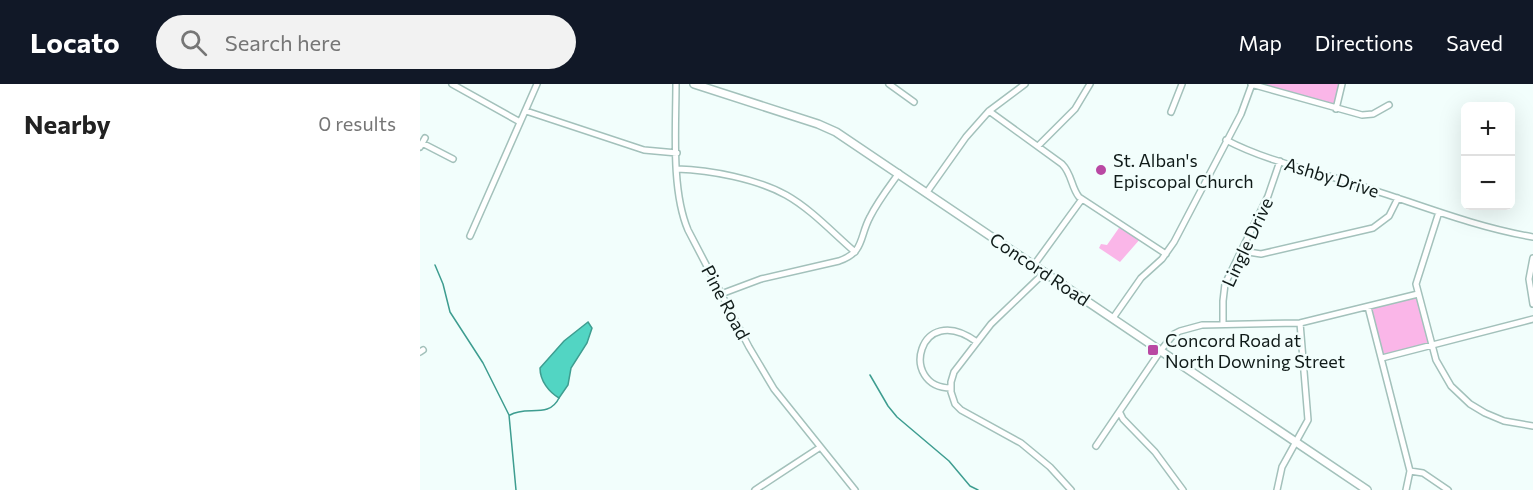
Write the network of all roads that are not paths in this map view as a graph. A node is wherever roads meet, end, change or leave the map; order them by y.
1 (452, 84) edge
2 (537, 84) edge
3 (676, 84) edge
4 (694, 84) edge
5 (889, 84) edge
6 (1025, 84) edge
7 (1090, 84) edge
8 (1182, 84) edge
9 (1252, 84) edge
10 (1342, 84) edge
11 (914, 102) dead end
12 (1389, 105) dead end
13 (1336, 109) junction
14 (525, 111) junction
15 (989, 111) junction
16 (1171, 112) dead end
17 (520, 122) junction
18 (1226, 140) junction
19 (422, 143) edge
20 (1038, 146) junction
21 (677, 153) junction
22 (453, 159) dead end
23 (1280, 161) junction
24 (677, 169) junction
25 (899, 173) junction
26 (927, 192) junction
27 (1398, 198) junction
28 (1082, 199) junction
29 (1439, 212) junction
30 (470, 236) dead end
31 (1533, 237) edge
32 (1242, 251) junction
33 (855, 252) junction
34 (1166, 254) junction
35 (1533, 258) edge
36 (1034, 265) junction
37 (1045, 272) junction
38 (722, 294) junction
39 (1418, 294) junction
40 (1533, 304) edge
41 (1368, 307) junction
42 (1113, 318) junction
43 (1533, 319) edge
44 (1300, 323) junction
45 (1223, 324) junction
46 (976, 342) junction
47 (1431, 345) junction
48 (1161, 350) junction
49 (1382, 358) junction
50 (951, 388) junction
51 (1120, 413) junction
52 (1533, 426) edge
53 (1296, 441) junction
54 (1096, 446) dead end
55 (819, 448) junction
56 (1410, 471) junction
57 (755, 490) edge
58 (855, 490) edge
59 (1071, 490) edge
60 (1183, 490) edge
61 (1277, 490) edge
62 (1367, 490) edge
63 (1406, 490) edge
64 (1448, 490) edge

1 - 17 street
2 - 14 street
3 - 21 street, Pine Road
4 - 25 main road, Concord Road
5 - 11 street
6 - 15 street
7 - 20 street
8 - 16 street
9 - 13 street
9 - 18 street
10 - 13 street
12 - 13 street
14 - 17 street
14 - 21 street
15 - 20 street
15 - 26 street
17 - 30 street
18 - 23 street, Ashby Drive
18 - 34 street
19 - 22 street
20 - 28 street
21 - 24 street, Pine Road
23 - 27 street, Ashby Drive
23 - 32 street, Lingle Drive
24 - 33 street
24 - 38 street, Pine Road
25 - 26 main road, Concord Road
25 - 33 street
26 - 36 main road, Concord Road
27 - 29 street, Ashby Drive
27 - 32 street
28 - 34 street
28 - 36 street
29 - 31 street, Ashby Drive
29 - 39 street
32 - 45 street, Lingle Drive
33 - 38 street
34 - 42 street
35 - 40 street
36 - 37 main road, Concord Road
37 - 42 main road, Concord Road
37 - 46 street
38 - 55 street, Pine Road
39 - 41 street
39 - 47 street
41 - 44 street
41 - 49 street
42 - 48 main road, Concord Road
43 - 47 street
44 - 45 street
44 - 53 street
45 - 48 street
46 - 50 street
46 - 50 street
47 - 49 street
47 - 52 street
48 - 51 street
48 - 53 main road, Concord Road
49 - 56 street
50 - 59 street
51 - 54 street
51 - 60 street
53 - 61 street
53 - 62 main road, Concord Road
55 - 57 street
55 - 58 street, Pine Road
56 - 63 street
56 - 64 street

